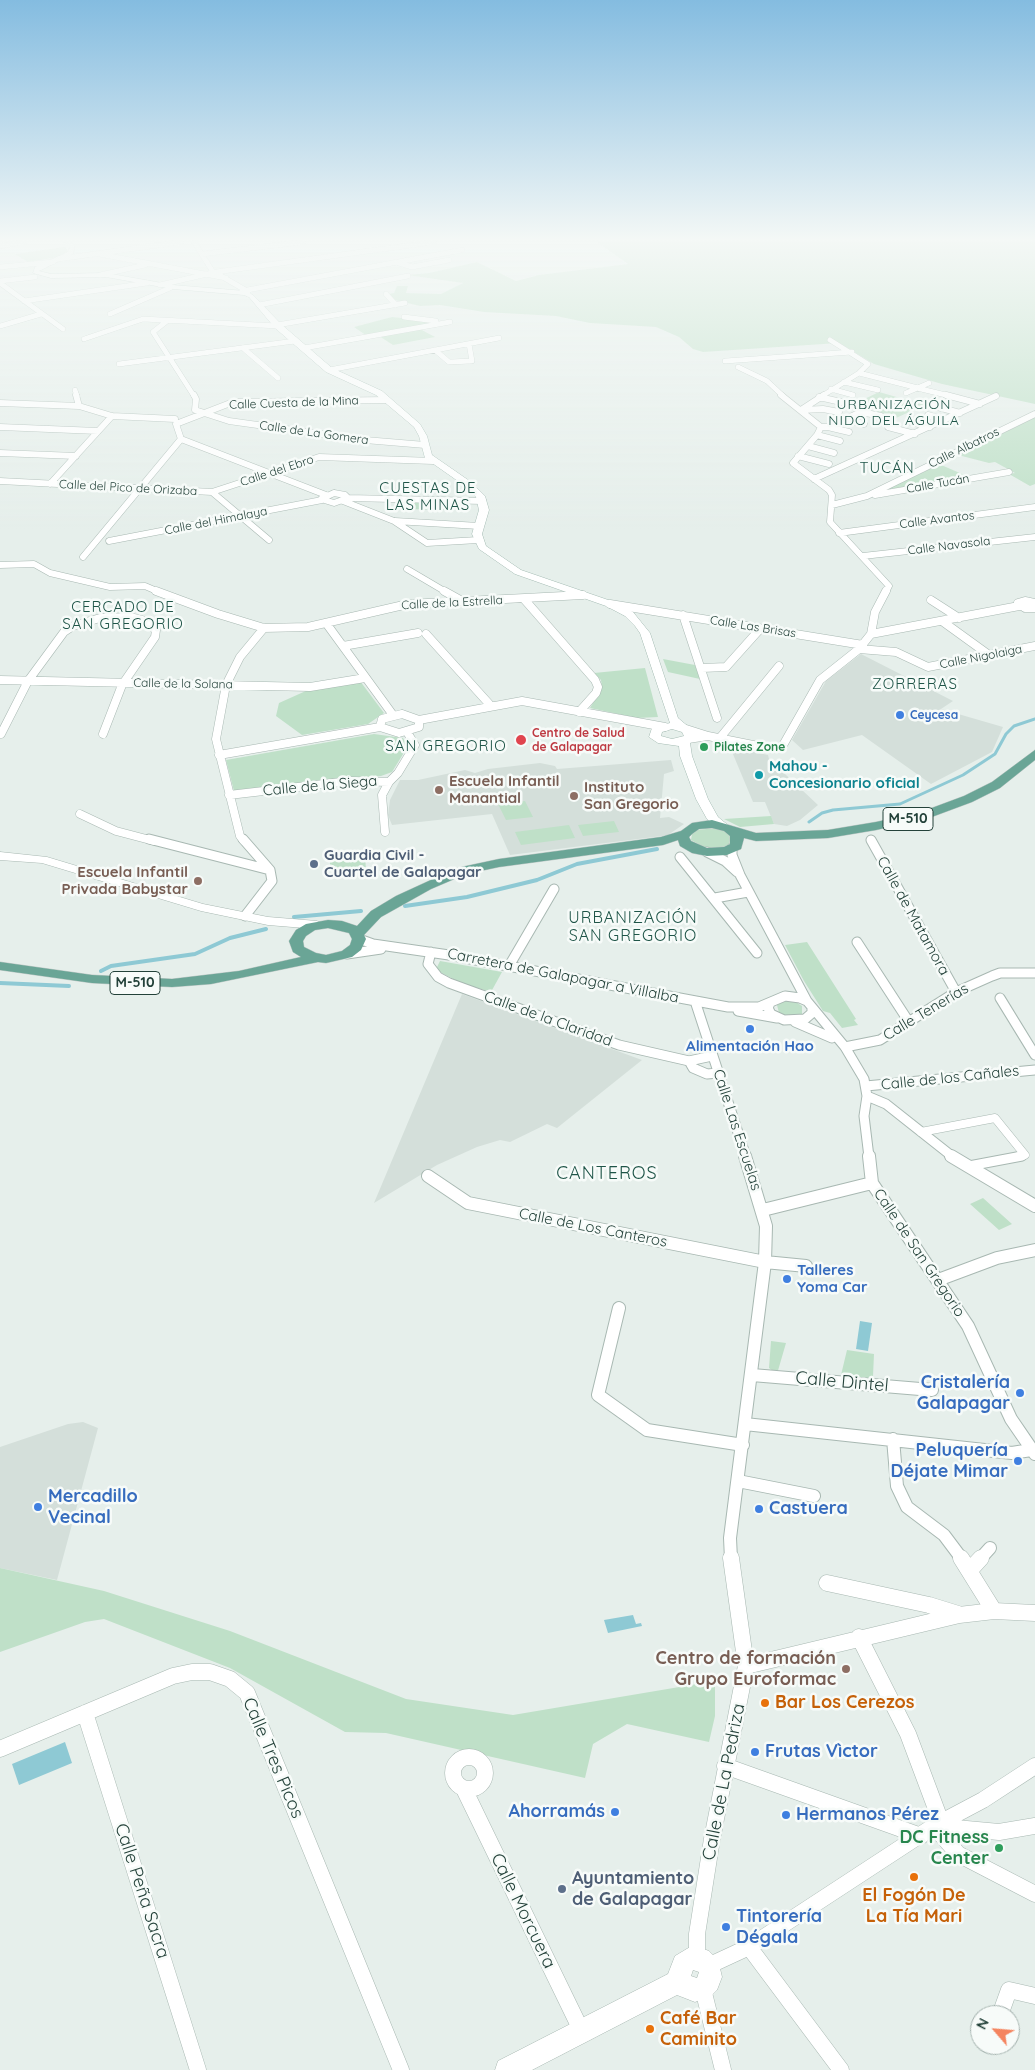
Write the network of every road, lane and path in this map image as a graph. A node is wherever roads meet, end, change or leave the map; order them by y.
1 (158, 339) edge
2 (292, 339) edge
3 (357, 339) edge
4 (496, 339) edge
5 (830, 340) dead end
6 (295, 341) junction
7 (469, 344) junction
8 (243, 348) junction
9 (304, 348) junction
10 (436, 350) junction
11 (852, 352) junction
12 (169, 358) junction
13 (725, 361) dead end
14 (119, 364) dead end
15 (738, 367) dead end
16 (329, 370) junction
17 (859, 373) junction
18 (895, 374) dead end
19 (278, 378) dead end
20 (886, 379) junction
21 (844, 382) junction
22 (929, 383) dead end
23 (868, 388) junction
24 (918, 388) junction
25 (75, 390) dead end
26 (831, 390) junction
27 (878, 390) dead end
28 (958, 391) dead end
29 (906, 393) dead end
30 (853, 395) dead end
31 (947, 396) junction
32 (996, 396) dead end
33 (819, 397) junction
34 (387, 400) junction
35 (840, 402) dead end
36 (0, 403) edge
37 (980, 404) junction
38 (78, 406) junction
39 (801, 410) junction
40 (204, 413) junction
41 (960, 413) junction
42 (856, 414) junction
43 (1035, 414) edge
44 (928, 415) dead end
45 (112, 416) junction
46 (881, 416) dead end
47 (176, 419) dead end
48 (845, 419) junction
49 (945, 420) junction
50 (912, 422) dead end
51 (864, 424) dead end
52 (0, 427) edge
53 (824, 427) junction
54 (888, 427) dead end
55 (930, 427) junction
56 (98, 431) junction
57 (849, 432) dead end
58 (914, 434) junction
59 (817, 435) junction
60 (840, 441) dead end
61 (179, 442) junction
62 (425, 445) junction
63 (808, 446) junction
64 (0, 453) edge
65 (834, 453) dead end
66 (76, 456) junction
67 (798, 456) junction
68 (433, 461) junction
69 (829, 464) dead end
70 (1009, 472) dead end
71 (270, 473) junction
72 (814, 479) junction
73 (0, 481) edge
74 (50, 484) junction
75 (140, 488) junction
76 (212, 492) junction
77 (867, 496) junction
78 (324, 498) junction
79 (345, 500) junction
80 (483, 501) junction
81 (832, 502) junction
82 (1035, 507) edge
83 (240, 516) junction
84 (394, 521) junction
85 (479, 526) junction
86 (839, 533) junction
87 (1035, 536) edge
88 (269, 540) dead end
89 (478, 540) junction
90 (96, 541) junction
91 (863, 556) junction
92 (83, 557) dead end
93 (0, 565) edge
94 (407, 568) dead end
95 (583, 595) junction
96 (524, 599) junction
97 (931, 600) dead end
98 (463, 602) junction
99 (1035, 603) edge
100 (610, 604) junction
101 (1019, 606) junction
102 (1035, 608) edge
103 (642, 609) junction
104 (629, 614) junction
105 (683, 616) junction
106 (959, 618) junction
107 (942, 621) junction
108 (326, 623) junction
109 (264, 628) junction
110 (760, 629) junction
111 (871, 634) junction
112 (343, 646) junction
113 (1035, 646) edge
114 (861, 647) junction
115 (989, 654) junction
116 (779, 666) dead end
117 (928, 667) joint
118 (702, 668) junction
119 (365, 678) junction
120 (0, 680) edge
121 (28, 681) junction
122 (123, 683) junction
123 (226, 685) junction
124 (491, 706) junction
125 (579, 712) junction
126 (393, 714) junction
127 (717, 718) dead end
128 (420, 720) junction
129 (638, 723) junction
130 (380, 727) junction
131 (678, 730) junction
132 (407, 732) junction
133 (1, 734) edge
134 (103, 734) dead end
135 (654, 734) junction
136 (719, 739) junction
137 (668, 743) junction
138 (1035, 754) edge
139 (219, 755) junction
140 (686, 756) junction
141 (389, 782) junction
142 (229, 795) junction
143 (706, 808) junction
144 (80, 814) dead end
145 (696, 826) junction
146 (728, 828) junction
147 (385, 832) dead end
148 (684, 834) junction
149 (766, 837) junction
150 (871, 840) dead end
151 (646, 843) junction
152 (734, 847) junction
153 (692, 848) junction
154 (707, 852) junction
155 (0, 856) edge
156 (680, 857) dead end
157 (270, 870) junction
158 (740, 875) junction
159 (554, 889) dead end
160 (748, 892) junction
161 (714, 898) junction
162 (376, 914) junction
163 (245, 916) junction
164 (268, 920) junction
165 (334, 924) junction
166 (317, 925) junction
167 (358, 936) junction
168 (857, 942) dead end
169 (296, 943) junction
170 (397, 948) junction
171 (431, 952) junction
172 (757, 953) dead end
173 (347, 954) junction
174 (318, 958) junction
175 (786, 965) junction
176 (0, 966) edge
177 (509, 966) junction
178 (269, 967) junction
179 (1035, 973) edge
180 (956, 992) junction
181 (785, 996) junction
182 (1000, 998) dead end
183 (695, 1001) junction
184 (770, 1003) junction
185 (809, 1005) junction
186 (728, 1007) junction
187 (777, 1018) junction
188 (792, 1022) junction
189 (909, 1022) junction
190 (845, 1047) junction
191 (1035, 1055) edge
192 (712, 1056) junction
193 (689, 1062) junction
194 (1035, 1070) edge
195 (718, 1074) junction
196 (866, 1096) junction
197 (921, 1132) junction
198 (968, 1167) junction
199 (428, 1176) dead end
200 (872, 1183) junction
201 (1035, 1206) edge
202 (763, 1210) junction
203 (1035, 1250) edge
204 (765, 1262) junction
205 (806, 1266) dead end
206 (938, 1280) junction
207 (620, 1308) dead end
208 (752, 1375) junction
209 (932, 1390) dead end
210 (745, 1424) junction
211 (892, 1439) junction
212 (742, 1445) junction
213 (1033, 1452) edge
214 (738, 1481) junction
215 (814, 1496) dead end
216 (990, 1548) dead end
217 (970, 1570) junction
218 (827, 1583) dead end
219 (994, 1611) junction
220 (1035, 1613) edge
221 (959, 1615) junction
222 (859, 1637) junction
223 (746, 1666) junction
224 (85, 1713) junction
225 (0, 1749) edge
226 (725, 1766) junction
227 (1035, 1766) edge
228 (464, 1789) dead end
229 (1035, 1826) edge
230 (932, 1828) junction
231 (1035, 1894) edge
232 (749, 1947) junction
233 (703, 1971) junction
234 (1035, 1996) edge
235 (1004, 2005) edge
236 (582, 2032) junction
237 (198, 2070) edge
238 (401, 2070) edge
239 (507, 2070) edge
240 (723, 2070) edge
241 (841, 2070) edge

1 - 12 street
2 - 6 main road
3 - 9 street
4 - 7 street
5 - 11 street
6 - 8 street
6 - 9 main road
7 - 10 street
7 - 10 street
8 - 12 street
8 - 19 street
9 - 16 main road
10 - 16 street
11 - 13 street
11 - 17 street
12 - 14 street
12 - 40 street
15 - 39 street
16 - 34 main road
17 - 20 street
17 - 21 street
18 - 20 street
20 - 23 street
20 - 24 street
21 - 23 street
21 - 26 street
22 - 24 street
23 - 27 street
24 - 29 street
24 - 31 street
25 - 38 street
26 - 30 street
26 - 33 street
28 - 31 street
31 - 37 street
31 - 41 street
32 - 37 street
33 - 35 street
33 - 39 street
34 - 40 street, Calle Cuesta de la Mina
34 - 62 main road
36 - 38 street
37 - 41 street
38 - 45 street
39 - 42 street
39 - 53 street
40 - 61 street, Calle Cuesta de la Mina
40 - 62 street, Calle de La Gomera
41 - 49 street
42 - 46 street
42 - 48 street
43 - 77 street, Calle Albatros
44 - 49 street
45 - 47 street
45 - 56 street
48 - 51 street
48 - 53 street
49 - 55 street
50 - 55 street
52 - 56 street
53 - 57 street
53 - 59 street
54 - 58 street
55 - 58 street
56 - 66 street
58 - 72 street
59 - 60 street
59 - 63 street
61 - 71 street
61 - 75 street
62 - 68 main road
63 - 65 street
63 - 67 street
64 - 66 street
66 - 74 street
67 - 69 street
67 - 72 street
68 - 71 street, Calle del Ebro
68 - 80 main road
70 - 77 street, Calle Tucán
71 - 76 street, Calle del Ebro
71 - 78 street
72 - 81 street
73 - 74 street, Calle del Pico de Orizaba
74 - 75 street, Calle del Pico de Orizaba
75 - 76 street, Calle del Pico de Orizaba
75 - 90 street
76 - 83 street, Calle del Pico de Orizaba
77 - 81 street, Calle Tucán
78 - 79 street
78 - 83 street, Calle del Himalaya
79 - 80 street
79 - 84 street
80 - 85 main road
81 - 86 street
82 - 86 street, Calle Avantos
83 - 88 street, Calle del Pico de Orizaba
83 - 90 street, Calle del Himalaya
84 - 85 street
84 - 89 street
85 - 89 main road
86 - 91 street
87 - 91 street, Calle Navasola
89 - 95 main road
90 - 92 street
91 - 111 street
93 - 109 street, Calle de la Estrella
94 - 98 street
95 - 96 street, Calle de la Estrella
95 - 100 main road
96 - 98 street, Calle de la Estrella
96 - 125 street
97 - 106 street
98 - 108 street, Calle de la Estrella
99 - 101 street
100 - 103 street, Calle Las Brisas
100 - 104 main road
101 - 102 street
101 - 106 street
103 - 104 street
103 - 105 street, Calle Las Brisas
104 - 131 main road
105 - 110 street, Calle Las Brisas
105 - 118 street
106 - 107 street
107 - 111 street
107 - 115 street
108 - 109 street, Calle de la Estrella
108 - 112 street
109 - 123 street
110 - 114 street, Calle Las Brisas
110 - 118 street
111 - 114 street
112 - 119 street
112 - 124 street
113 - 115 street, Calle Nigolaiga
114 - 117 street, Calle Las Brisas
114 - 136 street
115 - 117 street, Calle Nigolaiga
116 - 136 street
118 - 127 street
119 - 123 street, Calle de la Solana
119 - 126 street
120 - 121 street, Calle de la Solana
121 - 122 street, Calle de la Solana
121 - 122 street
121 - 133 street
122 - 123 street, Calle de la Solana
122 - 134 street
123 - 139 street
124 - 125 street
124 - 128 street
125 - 129 street
126 - 128 street
126 - 130 street
128 - 132 street
129 - 131 street
129 - 135 street
130 - 132 street
130 - 139 street
131 - 135 main road
131 - 136 street
131 - 137 main road
131 - 140 main road
132 - 141 street
135 - 137 main road
137 - 140 main road
138 - 149 main road, M-510
139 - 142 street
140 - 143 main road
141 - 142 street, Calle de la Siega
141 - 147 street, Calle de la Siega
142 - 157 street
143 - 145 main road
143 - 146 main road
144 - 157 street
145 - 146 main road, M-510
145 - 148 main road, M-510
146 - 149 main road, M-510
146 - 152 main road
148 - 151 main road, M-510
148 - 153 main road
149 - 152 main road, M-510
150 - 180 street, Calle de Matamora
151 - 153 main road, M-510
151 - 162 main road, M-510
152 - 154 main road, M-510
152 - 158 street, Calle de San Gregorio
153 - 154 main road, M-510
154 - 158 street
155 - 163 street
156 - 161 street
157 - 163 street
158 - 160 street, Calle de San Gregorio
159 - 177 street
160 - 161 street
160 - 175 street, Calle de San Gregorio
161 - 172 street
162 - 165 main road, M-510
162 - 167 main road, M-510
163 - 164 street
164 - 166 street
164 - 169 street
165 - 166 main road, M-510
165 - 167 main road, M-510
166 - 169 main road, M-510
167 - 170 street, Carretera de Galapagar a Villalba
167 - 173 main road, M-510
168 - 189 street
169 - 174 main road
169 - 178 main road, M-510
170 - 171 street, Carretera de Galapagar a Villalba
170 - 173 street, Carretera de Galapagar a Villalba
171 - 177 street, Carretera de Galapagar a Villalba
171 - 193 street, Calle de la Claridad
173 - 174 main road, M-510
174 - 178 main road, M-510
175 - 181 street
175 - 185 street, Calle de San Gregorio
176 - 178 main road, M-510
177 - 183 street, Carretera de Galapagar a Villalba
179 - 180 street, Calle Tenerías
180 - 189 street, Calle Tenerías
181 - 184 street, Carretera de Galapagar a Villalba
181 - 185 street
182 - 191 street
183 - 186 street, Carretera de Galapagar a Villalba
183 - 192 street, Calle Las Escuelas
184 - 186 street, Carretera de Galapagar a Villalba
184 - 187 street
185 - 188 street
185 - 190 street, Calle de San Gregorio
186 - 187 street, Carretera de Galapagar a Villalba
187 - 188 street, Carretera de Galapagar a Villalba
188 - 190 street, Calle de San Gregorio
189 - 190 street, Calle Tenerías
190 - 196 street, Calle de San Gregorio
192 - 193 street, Calle de la Claridad
192 - 195 street, Calle Las Escuelas
193 - 195 street, Calle de la Claridad
194 - 196 street, Calle de los Cañales
195 - 202 street, Calle Las Escuelas
196 - 197 street
196 - 200 street, Calle de San Gregorio
197 - 198 street
197 - 198 street
198 - 201 street
199 - 204 street, Calle de Los Canteros
200 - 202 street
200 - 206 street, Calle de San Gregorio
202 - 204 street, Calle Las Escuelas
203 - 206 street
204 - 205 street
204 - 208 street, Calle Las Escuelas
206 - 213 street, Calle de San Gregorio
207 - 212 street
208 - 209 street, Calle Dintel
208 - 210 street, Calle Las Escuelas
210 - 211 street
210 - 212 street, Calle Las Escuelas
211 - 213 street, Calle de San Gregorio
211 - 217 street
212 - 214 street, Calle Las Escuelas
214 - 215 street
214 - 223 street, Calle Las Escuelas
216 - 217 street
217 - 219 street
218 - 221 street
219 - 220 street
219 - 221 street
221 - 222 street
222 - 223 street
222 - 230 street
223 - 226 street, Calle de La Pedriza
224 - 225 street, Calle Tres Picos
224 - 237 street, Calle Peña Sacra
224 - 238 street, Calle Tres Picos
226 - 230 street
226 - 233 street, Calle de La Pedriza
227 - 230 street
228 - 236 street, Calle Morcuera
229 - 230 street
230 - 231 street
230 - 232 street
232 - 233 street
232 - 241 street
233 - 236 street
233 - 240 street, Calle de La Pedriza
234 - 235 street
236 - 239 street

